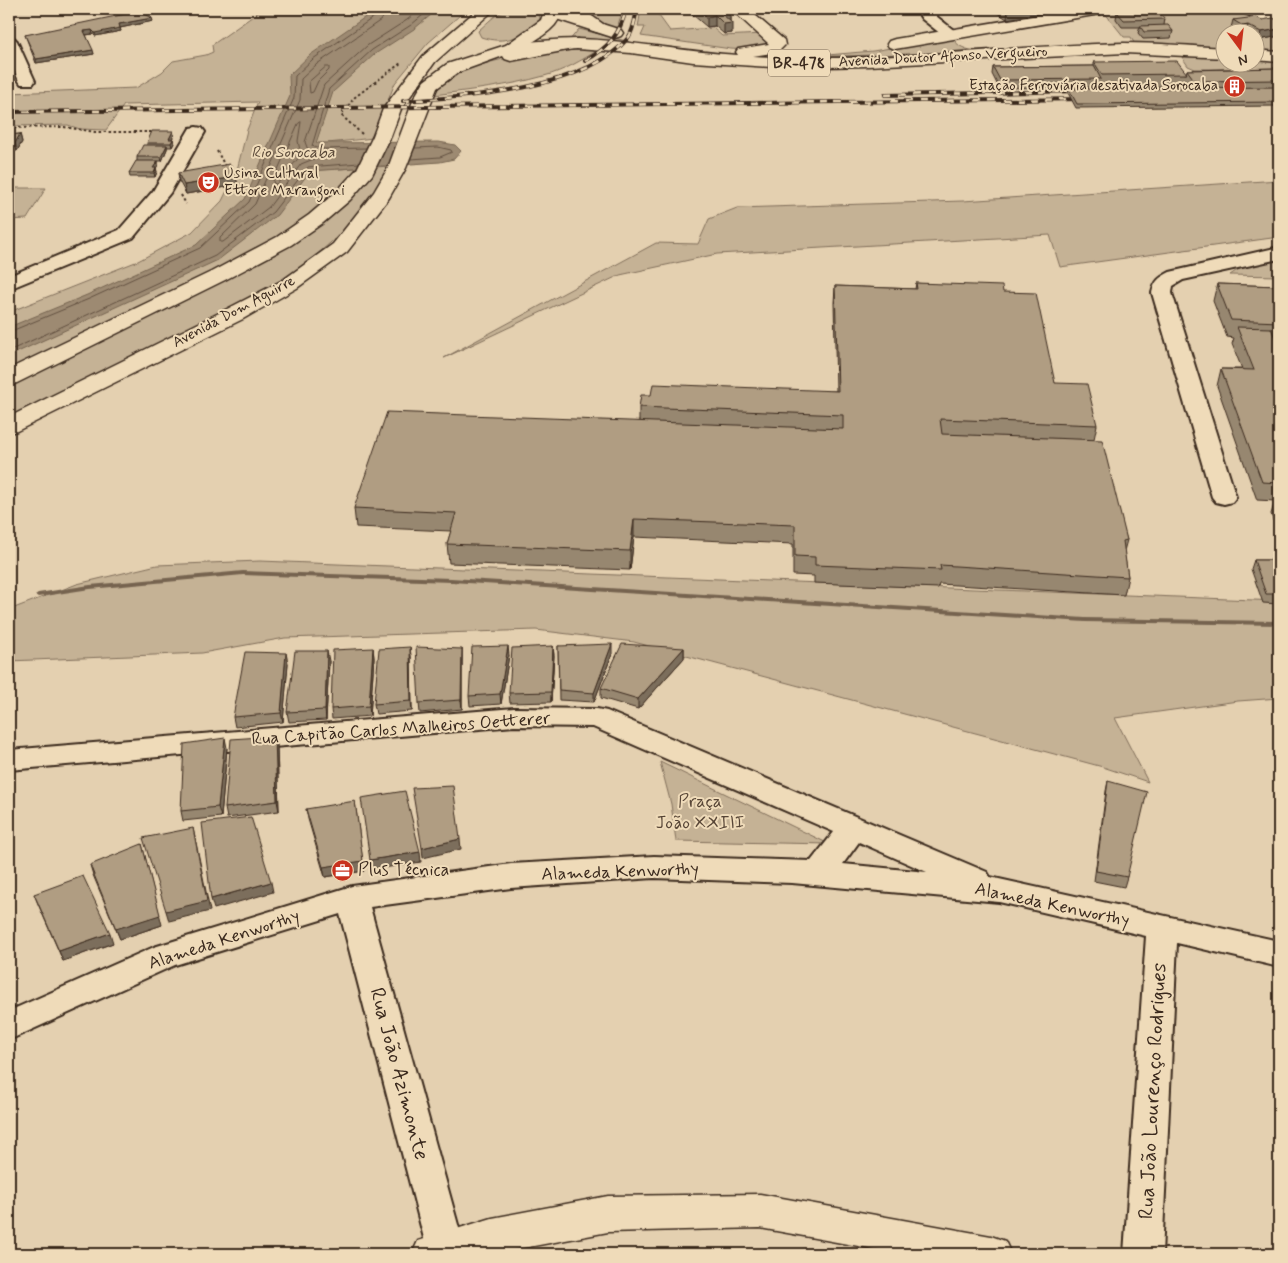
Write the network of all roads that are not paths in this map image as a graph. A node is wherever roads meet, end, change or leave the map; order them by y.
1 (485, 9) edge
2 (573, 9) edge
3 (739, 9) edge
4 (931, 9) edge
5 (1100, 9) edge
6 (1238, 9) edge
7 (549, 10) edge
8 (1250, 10) edge
9 (1279, 20) edge
10 (988, 28) junction
11 (602, 29) junction
12 (951, 35) junction
13 (474, 37) junction
14 (9, 41) edge
15 (577, 44) junction
16 (512, 48) junction
17 (712, 50) junction
18 (1021, 52) junction
19 (1216, 53) edge
20 (27, 81) dead end
21 (430, 85) junction
22 (392, 110) junction
23 (196, 132) road end
24 (1279, 253) edge
25 (9, 283) edge
26 (9, 378) edge
27 (9, 426) edge
28 (1224, 497) dead end
29 (9, 760) edge
30 (853, 829) junction
31 (818, 874) junction
32 (999, 890) junction
33 (352, 898) junction
34 (1162, 928) junction
35 (1279, 954) edge
36 (9, 1026) edge
37 (439, 1252) edge
38 (991, 1254) edge
39 (1143, 1254) edge

1 - 13 main road
1 - 22 main road
2 - 11 main road, BR-478
3 - 17 main road
4 - 12 street
5 - 10 main road, BR-478
6 - 8 main road
7 - 11 main road
7 - 16 main road, Avenida Dom Aguirre
8 - 9 main road
10 - 12 main road, BR-478
10 - 18 main road
11 - 17 main road, BR-478
12 - 17 main road, BR-478
13 - 16 main road, BR-478
13 - 22 main road
14 - 20 street
15 - 16 main road, Avenida Doutor Afonso Vergueiro / BR-478
15 - 18 main road, Avenida Doutor Afonso Vergueiro / BR-478
15 - 21 main road
16 - 21 main road, Avenida Dom Aguirre
18 - 19 main road, Avenida Doutor Afonso Vergueiro / BR-478
21 - 27 main road, Avenida Dom Aguirre
22 - 26 main road
23 - 25 street
24 - 28 street
29 - 30 street, Rua Capitão Carlos Malheiros Oetterer
30 - 31 street
30 - 32 street, Rua Capitão Carlos Malheiros Oetterer
31 - 32 street, Alameda Kenworthy
31 - 33 street, Alameda Kenworthy
32 - 34 street, Alameda Kenworthy
33 - 36 street, Alameda Kenworthy
33 - 37 street, Rua João Azimonte
34 - 35 street, Alameda Kenworthy
34 - 39 street, Rua João Lourenço Rodrigues
37 - 38 main road

